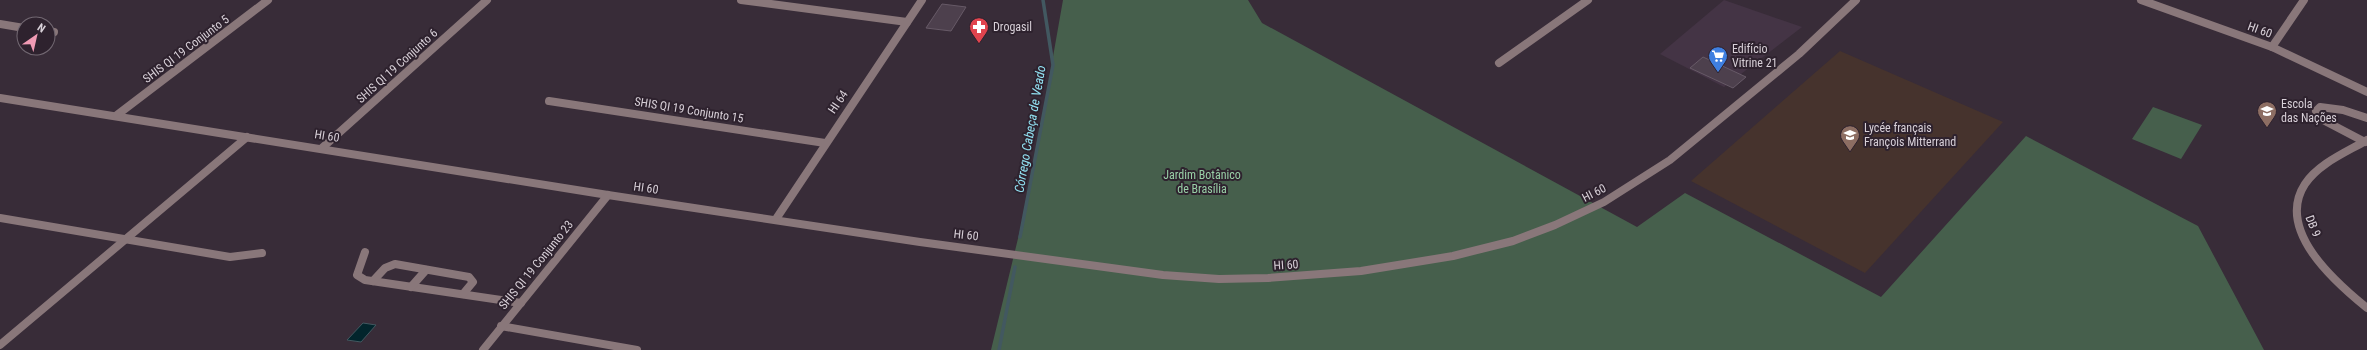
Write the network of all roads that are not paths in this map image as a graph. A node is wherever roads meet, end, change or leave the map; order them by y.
1 (268, 0) edge
2 (487, 0) edge
3 (741, 0) edge
4 (922, 0) edge
5 (1588, 0) edge
6 (1856, 0) edge
7 (2141, 0) edge
8 (2304, 0) edge
9 (907, 22) junction
10 (0, 24) edge
11 (16, 27) edge
12 (2272, 47) junction
13 (1499, 62) dead end
14 (2367, 92) edge
15 (0, 98) edge
16 (549, 101) dead end
17 (117, 115) junction
18 (2367, 118) edge
19 (247, 137) junction
20 (2366, 141) edge
21 (825, 143) junction
22 (322, 148) junction
23 (608, 195) junction
24 (0, 218) edge
25 (776, 219) junction
26 (124, 239) junction
27 (365, 252) dead end
28 (262, 253) dead end
29 (426, 270) junction
30 (373, 281) junction
31 (411, 287) junction
32 (463, 294) junction
33 (521, 303) junction
34 (2367, 308) edge
35 (501, 326) junction
36 (0, 346) edge
37 (482, 350) edge
38 (637, 350) edge

1 - 17 street, SHIS QI 19 Conjunto 5
2 - 22 street, SHIS QI 19 Conjunto 6
3 - 9 street
4 - 9 street, HI 64
5 - 13 street
6 - 25 street, HI 60
7 - 12 street, HI 60
8 - 12 street
9 - 21 street, HI 64
10 - 11 street
12 - 14 street, HI 60
15 - 17 street, HI 60
16 - 21 street, SHIS QI 19 Conjunto 15
17 - 19 street, HI 60
18 - 20 street
19 - 22 street, HI 60
19 - 26 street
20 - 34 street, DB 9
21 - 25 street, HI 64
22 - 23 street, HI 60
23 - 25 street, HI 60
23 - 33 street, SHIS QI 19 Conjunto 23
24 - 26 street
26 - 28 street
26 - 36 street
27 - 30 street
29 - 30 street
29 - 31 street
29 - 32 street
30 - 31 street
31 - 32 street
32 - 33 street
33 - 35 street, SHIS QI 19 Conjunto 23
35 - 37 street, SHIS QI 19 Conjunto 23
35 - 38 street

